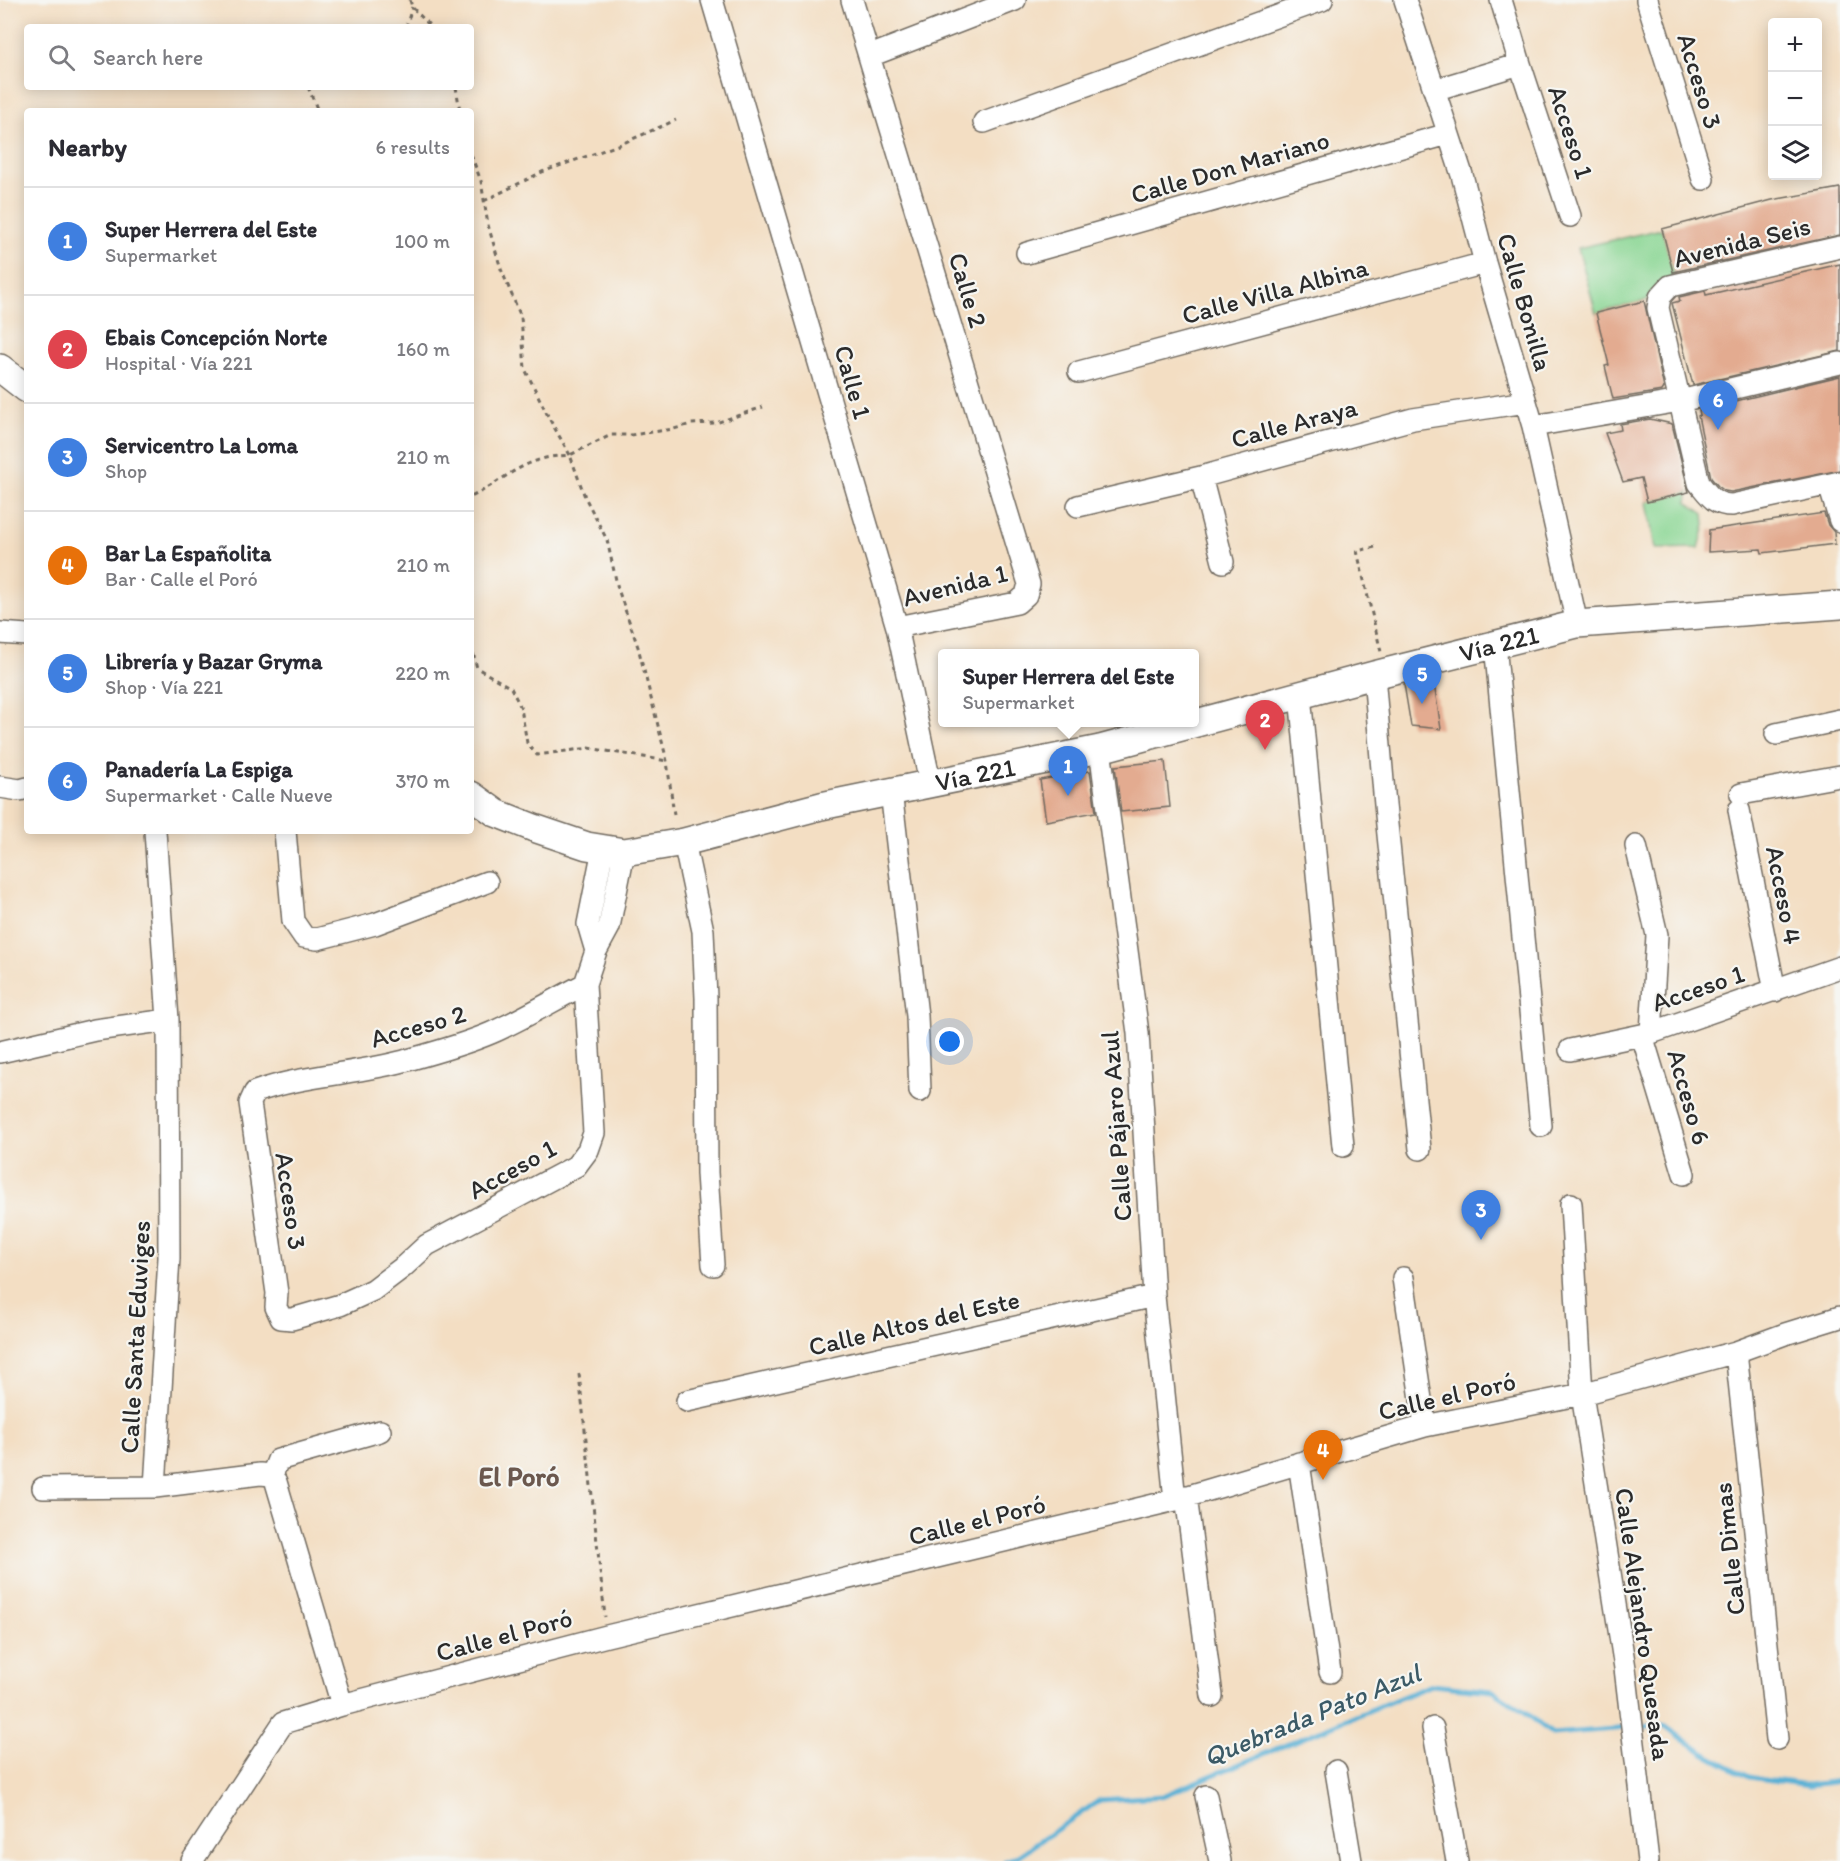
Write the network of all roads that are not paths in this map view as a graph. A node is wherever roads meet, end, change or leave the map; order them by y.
1 (712, 0) edge
2 (852, 0) edge
3 (1015, 0) edge
4 (1322, 0) edge
5 (1405, 0) edge
6 (1501, 0) edge
7 (1647, 0) edge
8 (870, 56) junction
9 (1520, 64) junction
10 (1434, 90) junction
11 (984, 122) dead end
12 (1448, 134) junction
13 (1703, 179) dead end
14 (1570, 216) dead end
15 (1840, 246) edge
16 (1027, 253) dead end
17 (1485, 263) junction
18 (1840, 363) edge
19 (0, 368) edge
20 (1080, 372) dead end
21 (24, 387) edge
22 (1680, 401) junction
23 (1526, 402) junction
24 (1533, 426) junction
25 (1201, 477) junction
26 (1835, 484) edge
27 (1078, 506) dead end
28 (1840, 521) edge
29 (1223, 562) dead end
30 (1026, 595) joint
31 (1840, 605) edge
32 (1577, 624) junction
33 (897, 627) junction
34 (0, 633) edge
35 (24, 635) edge
36 (1495, 644) junction
37 (1380, 673) junction
38 (1300, 695) junction
39 (1840, 720) edge
40 (1199, 722) edge
41 (1181, 727) edge
42 (1776, 734) dead end
43 (1100, 749) junction
44 (1840, 776) edge
45 (930, 782) junction
46 (0, 787) edge
47 (24, 789) edge
48 (891, 791) junction
49 (474, 797) edge
50 (155, 834) edge
51 (285, 834) edge
52 (684, 842) junction
53 (1636, 846) dead end
54 (614, 851) junction
55 (487, 882) dead end
56 (1840, 967) edge
57 (585, 984) junction
58 (1775, 991) junction
59 (168, 1020) junction
60 (1647, 1034) junction
61 (1570, 1050) dead end
62 (0, 1052) edge
63 (920, 1091) dead end
64 (255, 1092) joint
65 (1541, 1126) dead end
66 (1343, 1146) dead end
67 (1420, 1149) dead end
68 (1684, 1174) dead end
69 (1571, 1204) dead end
70 (713, 1265) dead end
71 (1403, 1278) dead end
72 (1154, 1296) junction
73 (1840, 1317) edge
74 (281, 1318) joint
75 (1736, 1352) junction
76 (1582, 1394) junction
77 (687, 1401) dead end
78 (1425, 1426) junction
79 (380, 1431) dead end
80 (1299, 1463) junction
81 (272, 1474) junction
82 (155, 1487) junction
83 (43, 1488) dead end
84 (1180, 1498) junction
85 (1330, 1672) dead end
86 (1212, 1696) dead end
87 (342, 1706) junction
88 (1433, 1728) dead end
89 (1777, 1739) dead end
90 (1336, 1771) dead end
91 (1206, 1796) dead end
92 (192, 1861) edge
93 (1220, 1861) edge
94 (1351, 1861) edge
95 (1457, 1861) edge
96 (1648, 1861) edge

1 - 33 street, Calle 1
2 - 8 street, Calle 2
3 - 8 street
4 - 11 street
5 - 10 street, Calle Bonilla
6 - 9 street, Acceso 1
7 - 13 street, Acceso 3
8 - 30 street, Calle 2
9 - 10 street, Acceso 1
9 - 14 street, Acceso 1
10 - 12 street, Calle Bonilla
12 - 16 street, Calle Don Mariano
12 - 17 street, Calle Bonilla
15 - 22 street, Avenida Seis
17 - 20 street, Calle Villa Albina
17 - 23 street, Calle Bonilla
18 - 22 street
19 - 21 main road
22 - 24 street
22 - 26 street
23 - 24 street, Calle Bonilla
23 - 25 street, Calle Araya
24 - 32 street, Calle Bonilla
25 - 27 street, Calle Araya
25 - 29 street
26 - 28 street
30 - 33 street, Avenida 1
31 - 32 main road, Vía 221
32 - 36 main road, Vía 221
33 - 45 street, Calle 1
34 - 35 street
36 - 37 main road, Vía 221
36 - 65 street
37 - 38 main road, Vía 221
37 - 67 street
38 - 40 main road, Vía 221
38 - 66 street
39 - 42 street
41 - 43 main road, Vía 221
43 - 45 main road, Vía 221
43 - 72 street, Calle Pájaro Azul
44 - 58 street, Acceso 4
45 - 48 main road, Vía 221
46 - 47 street
48 - 52 main road, Vía 221
48 - 63 street
49 - 54 main road, Vía 221
50 - 59 street, Calle Santa Eduviges
51 - 55 street
52 - 54 main road, Vía 221
52 - 70 street
53 - 60 street
54 - 57 street, Acceso 1
56 - 58 street, Acceso 1
57 - 64 street, Acceso 2
57 - 74 street, Acceso 1
58 - 60 street, Acceso 1
59 - 62 street
59 - 82 street, Calle Santa Eduviges
60 - 61 street, Acceso 1
60 - 68 street, Acceso 6
64 - 74 street, Acceso 3
69 - 76 street, Calle Alejandro Quesada
71 - 78 street
72 - 77 street, Calle Altos del Este
72 - 84 street, Calle Pájaro Azul
73 - 75 street, Calle el Poró
75 - 76 street, Calle el Poró
75 - 89 street, Calle Dimas
76 - 78 street, Calle el Poró
76 - 96 street, Calle Alejandro Quesada
78 - 80 street, Calle el Poró
79 - 81 street
80 - 84 street, Calle el Poró
80 - 85 street
81 - 82 street, Calle Santa Eduviges
81 - 87 street
82 - 83 street
84 - 86 street, Calle Pájaro Azul
84 - 87 street, Calle el Poró
87 - 92 street, Calle el Poró
88 - 95 street
90 - 94 street
91 - 93 street

